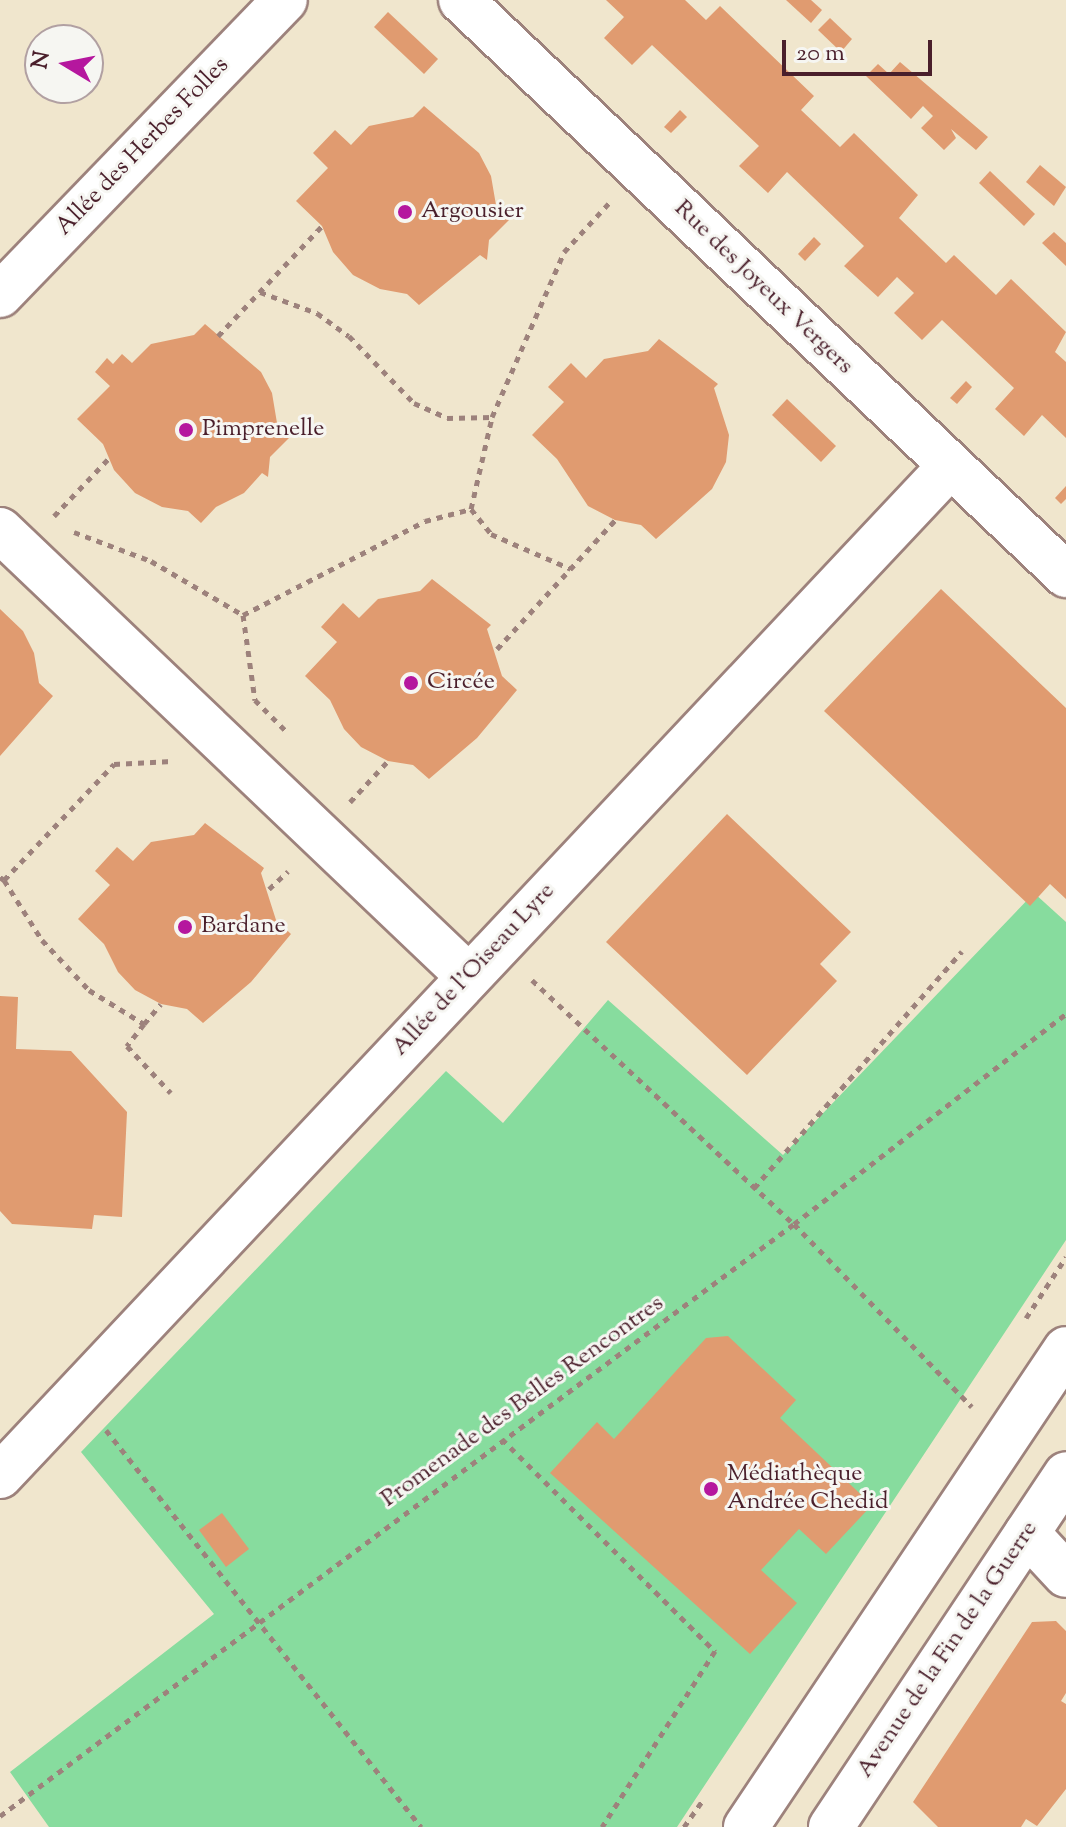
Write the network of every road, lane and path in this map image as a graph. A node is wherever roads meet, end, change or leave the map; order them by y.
1 (285, 0) edge
2 (461, 0) edge
3 (639, 170) junction
4 (322, 226) dead end
5 (260, 292) junction
6 (0, 295) edge
7 (218, 336) dead end
8 (492, 417) junction
9 (950, 466) junction
10 (471, 509) junction
11 (615, 520) dead end
12 (48, 522) dead end
13 (0, 530) edge
14 (571, 569) junction
15 (1066, 575) edge
16 (243, 615) junction
17 (497, 649) dead end
18 (299, 744) dead end
19 (175, 761) dead end
20 (342, 788) dead end
21 (361, 809) dead end
22 (288, 871) dead end
23 (2, 879) edge
24 (269, 889) dead end
25 (962, 951) dead end
26 (482, 961) junction
27 (161, 1004) dead end
28 (1066, 1014) edge
29 (144, 1024) junction
30 (171, 1093) dead end
31 (754, 1188) junction
32 (794, 1224) junction
33 (1066, 1349) edge
34 (76, 1392) junction
35 (502, 1439) junction
36 (1005, 1440) junction
37 (1066, 1474) edge
38 (0, 1476) edge
39 (1027, 1533) junction
40 (1066, 1575) edge
41 (258, 1623) junction
42 (0, 1816) edge
43 (421, 1827) edge
44 (602, 1827) edge
45 (746, 1827) edge
46 (831, 1827) edge

1 - 6 street, Allée des Herbes Folles
2 - 3 street, Rue des Joyeux Vergers
3 - 8 path
3 - 9 street, Rue des Joyeux Vergers
4 - 5 path
5 - 7 path
5 - 8 path
8 - 10 path
9 - 15 street, Rue des Joyeux Vergers
9 - 26 street, Allée de l'Oiseau Lyre
10 - 14 path
10 - 16 path
11 - 14 path
12 - 16 path
13 - 26 street
14 - 17 path
16 - 18 path
19 - 23 path
20 - 21 path
22 - 24 path
23 - 29 path
25 - 31 path
26 - 31 path
26 - 34 street, Allée de l'Oiseau Lyre
27 - 29 path
28 - 32 path, Promenade des Belles Rencontres
29 - 30 path
31 - 32 path
32 - 35 path, Promenade des Belles Rencontres
32 - 36 path
33 - 36 street
34 - 38 street, Allée de l'Oiseau Lyre
34 - 41 path
35 - 41 path, Promenade des Belles Rencontres
35 - 44 path
36 - 45 street
37 - 39 street, Avenue de la Fin de la Guerre
39 - 40 street
39 - 46 street, Avenue de la Fin de la Guerre
41 - 42 path, Promenade des Belles Rencontres
41 - 43 path

